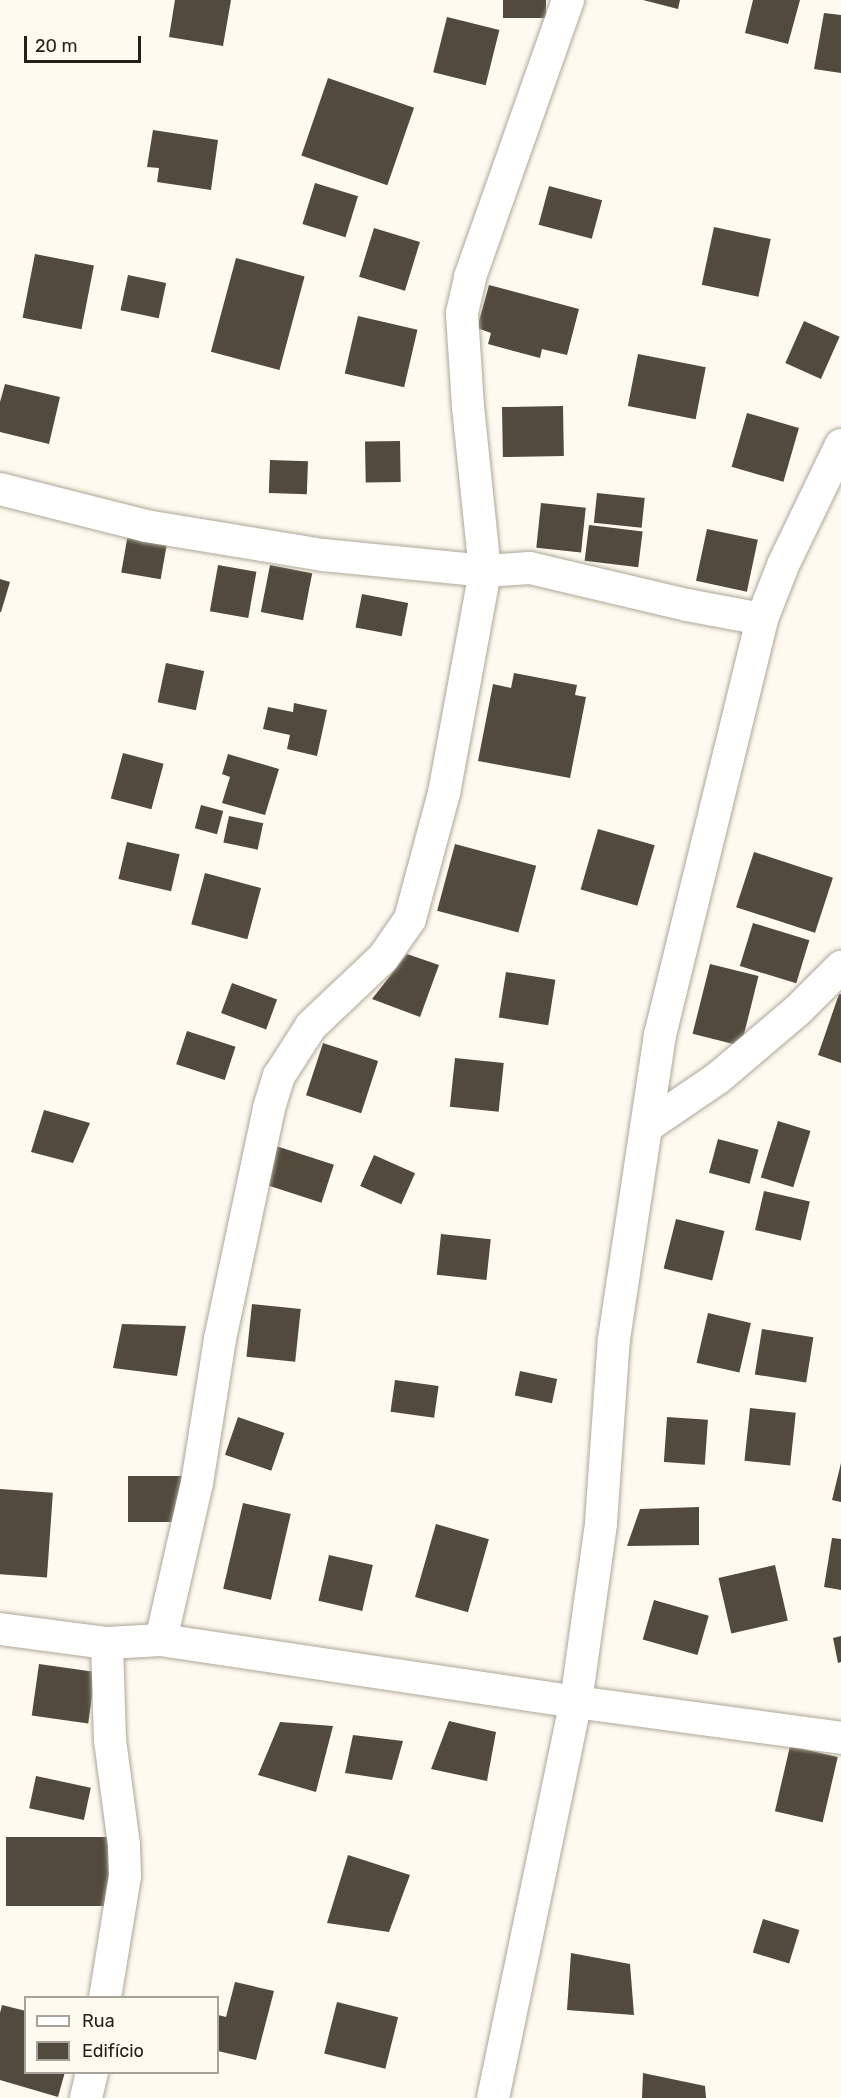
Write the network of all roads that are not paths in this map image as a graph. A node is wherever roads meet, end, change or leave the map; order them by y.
1 (568, 0) edge
2 (841, 445) edge
3 (0, 489) edge
4 (485, 571) junction
5 (762, 619) junction
6 (841, 967) edge
7 (646, 1127) junction
8 (0, 1629) edge
9 (161, 1640) junction
10 (107, 1643) junction
11 (576, 1702) junction
12 (841, 1738) edge
13 (105, 1996) edge
14 (92, 2074) edge
15 (86, 2098) edge
16 (493, 2098) edge

1 - 4 street
2 - 5 street
3 - 4 street
4 - 5 street
4 - 9 street
5 - 7 street
6 - 7 street
7 - 11 street
8 - 10 street
9 - 10 street
9 - 11 street
10 - 13 street
11 - 12 street
11 - 16 street
14 - 15 street

